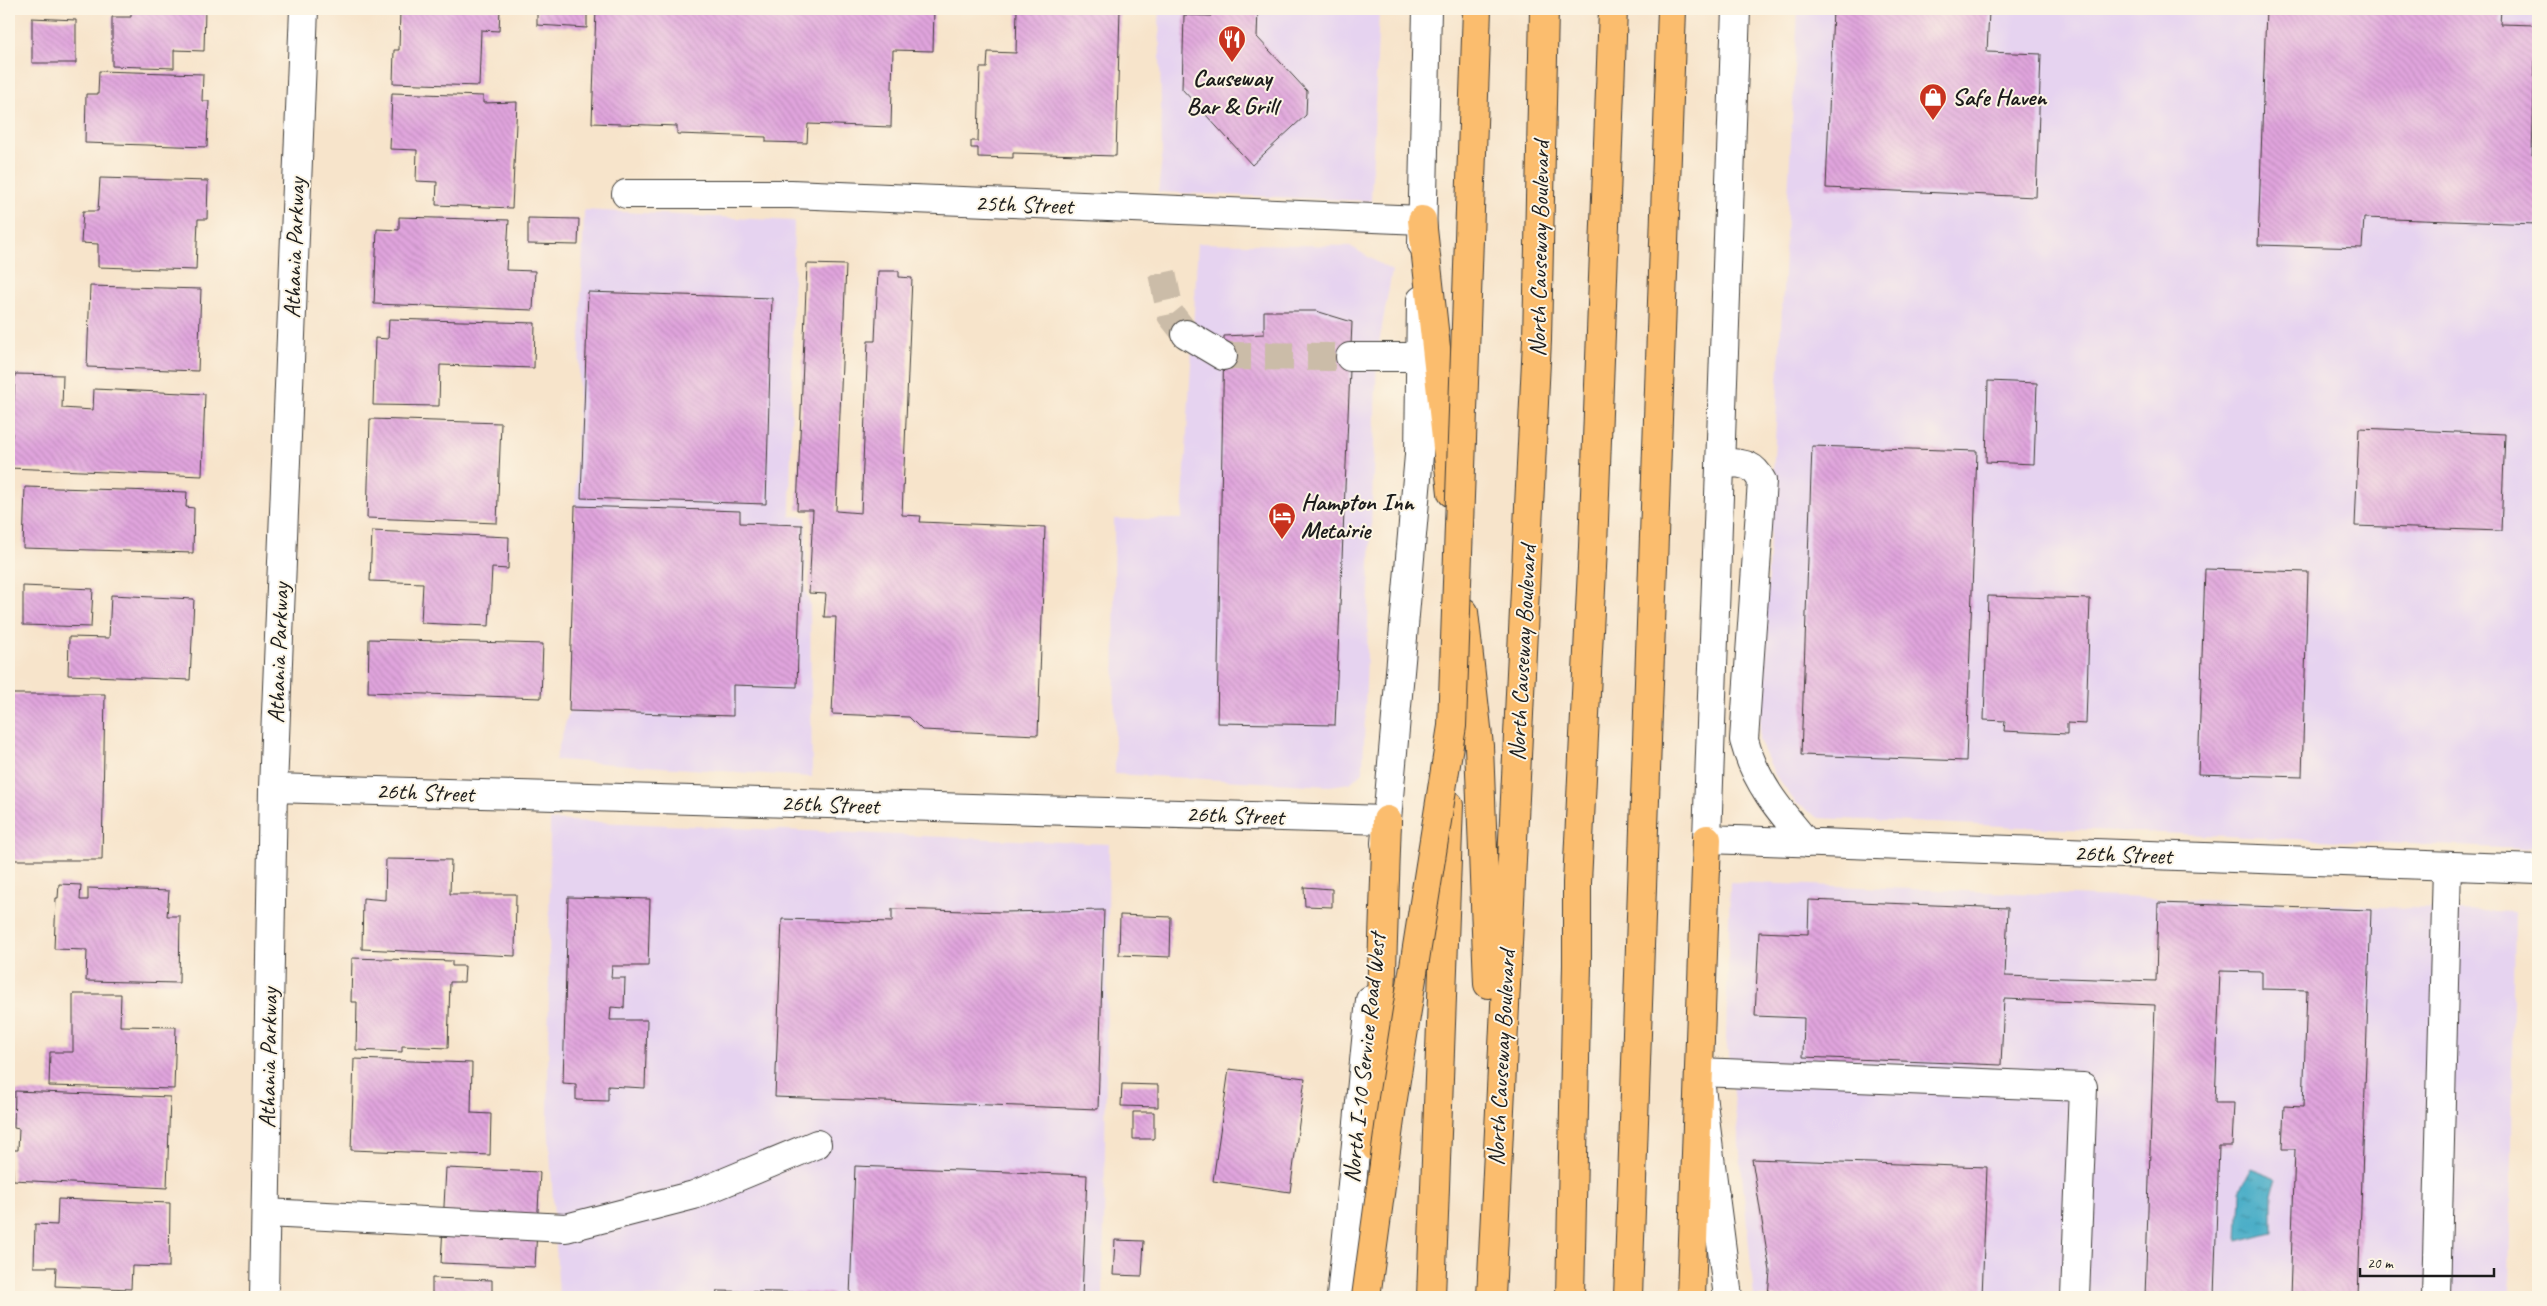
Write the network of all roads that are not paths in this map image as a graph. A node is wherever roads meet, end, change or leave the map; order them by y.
1 (304, 9) edge
2 (1427, 9) edge
3 (1477, 9) edge
4 (1544, 9) edge
5 (1613, 9) edge
6 (1672, 9) edge
7 (1736, 9) edge
8 (626, 194) dead end
9 (1422, 220) junction
10 (1186, 334) tunnel mouth
11 (1224, 356) tunnel mouth
12 (1350, 357) tunnel mouth
13 (1421, 357) junction
14 (1720, 462) junction
15 (1452, 726) junction
16 (273, 788) junction
17 (1387, 820) junction
18 (1707, 839) junction
19 (1807, 843) junction
20 (2447, 866) junction
21 (2538, 868) edge
22 (1699, 1072) junction
23 (817, 1144) dead end
24 (1496, 1165) junction
25 (266, 1213) junction
26 (264, 1297) edge
27 (1341, 1297) edge
28 (1366, 1297) edge
29 (1371, 1297) edge
30 (1432, 1297) edge
31 (1491, 1297) edge
32 (1570, 1297) edge
33 (1628, 1297) edge
34 (1691, 1297) edge
35 (1728, 1297) edge
36 (2075, 1297) edge
37 (2436, 1297) edge

1 - 16 street, Athania Parkway
2 - 9 street
3 - 15 highway, bridge
4 - 24 highway, North Causeway Boulevard
5 - 32 highway
6 - 33 highway
7 - 14 street
8 - 9 street, 25th Street
9 - 13 street
9 - 24 highway
10 - 11 street
12 - 13 street
13 - 17 street
14 - 18 street
14 - 19 street
15 - 28 highway, bridge
15 - 30 highway, bridge
16 - 17 street, 26th Street
16 - 25 street, Athania Parkway
17 - 27 street, North I-10 Service Road West
17 - 29 highway
18 - 19 street, 26th Street
18 - 22 highway
19 - 20 street, 26th Street
20 - 21 street, 26th Street
20 - 37 street
22 - 34 highway
22 - 35 street
22 - 36 street
23 - 25 street
24 - 31 highway, North Causeway Boulevard
25 - 26 street, Athania Parkway

